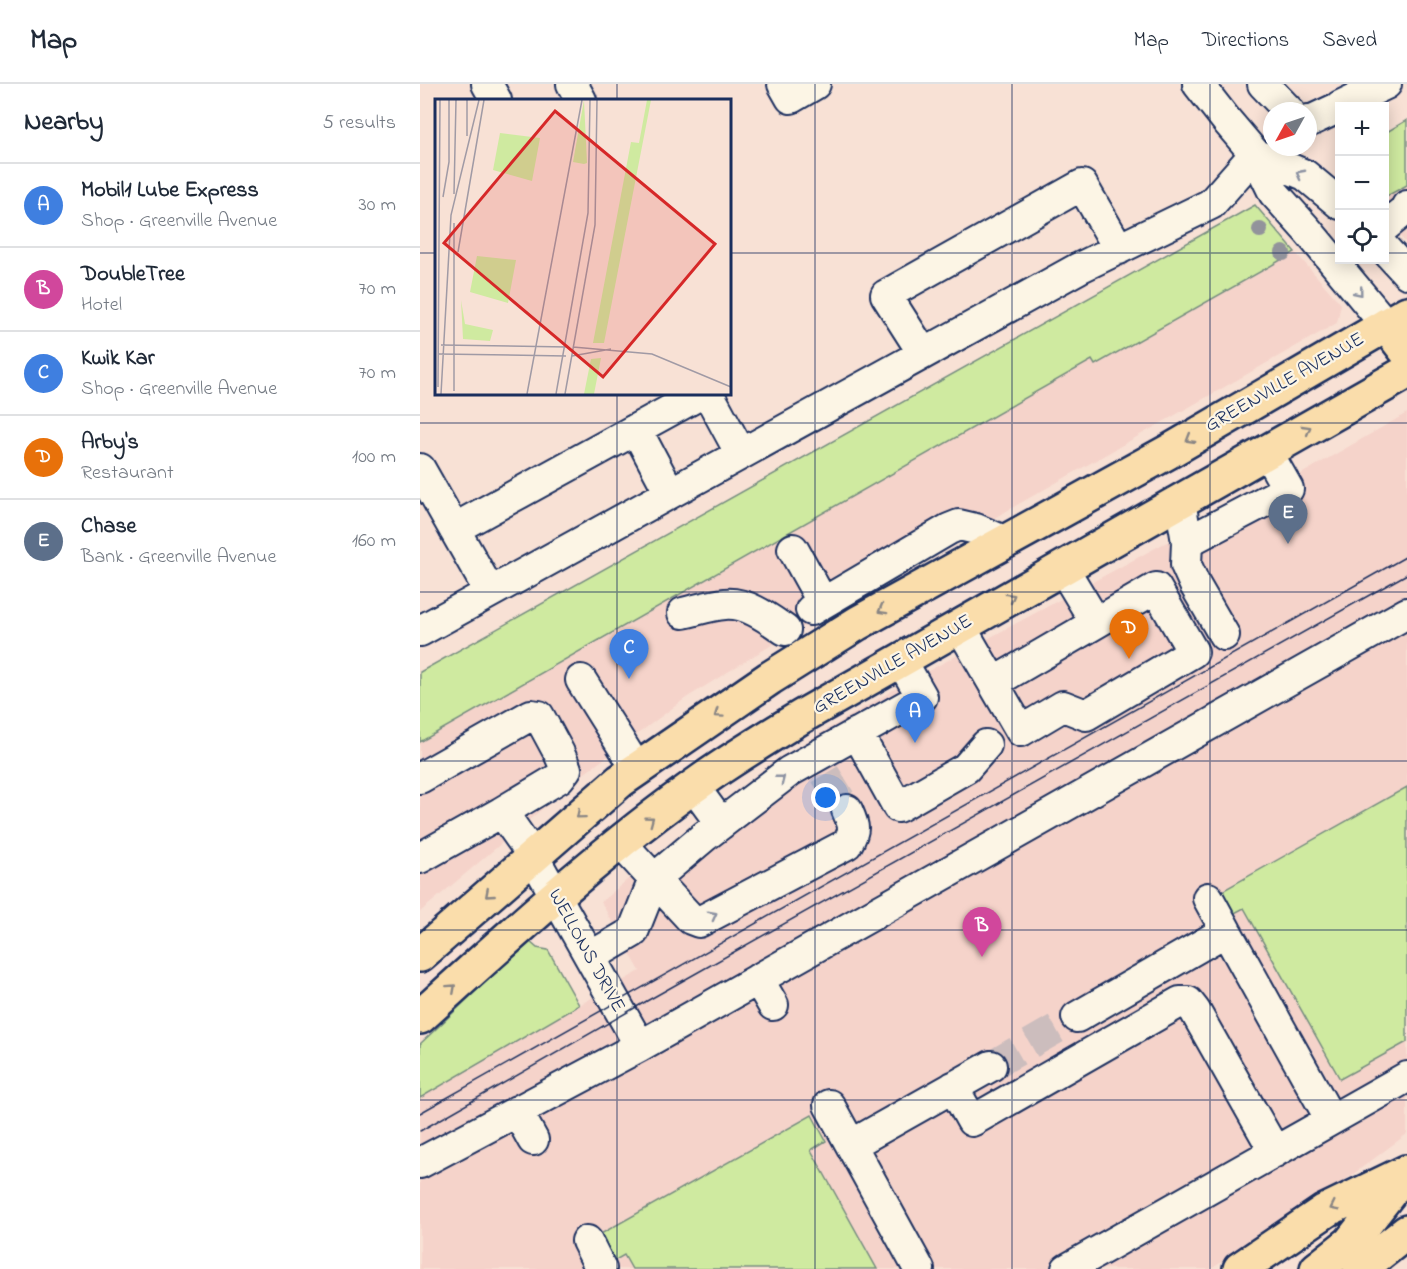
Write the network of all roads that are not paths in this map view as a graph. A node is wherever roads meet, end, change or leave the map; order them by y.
1 (487, 84) edge
2 (572, 84) edge
3 (783, 84) edge
4 (815, 84) edge
5 (1198, 84) edge
6 (1263, 84) edge
7 (1386, 84) edge
8 (495, 99) edge
9 (580, 99) edge
10 (1280, 102) edge
11 (1350, 102) edge
12 (1335, 109) edge
13 (1317, 118) edge
14 (1255, 154) junction
15 (1335, 200) edge
16 (1407, 206) edge
17 (1389, 223) edge
18 (1119, 249) junction
19 (1389, 253) edge
20 (1407, 273) edge
21 (1396, 319) edge
22 (1407, 352) edge
23 (923, 353) junction
24 (1407, 372) edge
25 (700, 394) edge
26 (709, 394) edge
27 (636, 429) junction
28 (1267, 452) junction
29 (741, 454) junction
30 (420, 469) edge
31 (670, 493) junction
32 (1180, 501) junction
33 (454, 529) junction
34 (1006, 542) junction
35 (1187, 542) junction
36 (792, 549) dead end
37 (1063, 568) junction
38 (934, 581) junction
39 (490, 592) junction
40 (817, 606) junction
41 (683, 613) dead end
42 (1407, 614) edge
43 (1096, 623) junction
44 (960, 626) junction
45 (785, 630) junction
46 (420, 631) edge
47 (1224, 635) dead end
48 (838, 636) junction
49 (901, 660) junction
50 (792, 664) junction
51 (581, 680) dead end
52 (993, 683) junction
53 (792, 722) junction
54 (857, 733) junction
55 (986, 745) dead end
56 (820, 766) junction
57 (637, 770) junction
58 (420, 778) edge
59 (694, 787) junction
60 (847, 810) tunnel mouth
61 (502, 812) junction
62 (721, 824) junction
63 (620, 842) junction
64 (533, 856) junction
65 (420, 858) edge
66 (654, 879) junction
67 (555, 896) junction
68 (1208, 898) dead end
69 (1226, 932) junction
70 (420, 955) edge
71 (590, 957) junction
72 (758, 979) junction
73 (773, 1005) dead end
74 (420, 1017) edge
75 (1077, 1017) tunnel mouth
76 (640, 1046) junction
77 (991, 1066) tunnel mouth
78 (1407, 1077) edge
79 (953, 1087) junction
80 (829, 1105) dead end
81 (517, 1111) junction
82 (1331, 1120) junction
83 (533, 1140) dead end
84 (851, 1145) junction
85 (1275, 1152) junction
86 (420, 1163) edge
87 (1406, 1172) edge
88 (1407, 1232) edge
89 (587, 1241) dead end
90 (1355, 1256) edge
91 (602, 1269) edge
92 (919, 1269) edge
93 (1067, 1269) edge
94 (1240, 1269) edge
95 (1317, 1269) edge

1 - 8 street
2 - 9 street
3 - 4 street
5 - 14 street
6 - 10 street
7 - 11 street
12 - 13 street
15 -> 14 street
14 - 18 street
14 -> 21 street
16 - 17 street
18 - 23 street
18 - 23 street
19 - 20 street
21 - 22 main road
21 -> 34 main road, GREENVILLE AVENUE
23 - 29 street
28 -> 24 main road, GREENVILLE AVENUE
25 - 27 street
26 - 29 street
27 - 31 street
27 - 33 street
28 - 32 main road, GREENVILLE AVENUE
28 - 35 street
29 - 31 street
30 - 33 street
31 - 39 street
32 - 35 street
32 - 37 main road, GREENVILLE AVENUE
33 - 39 street
34 - 38 main road, GREENVILLE AVENUE
34 - 40 street
35 - 47 street
36 - 40 street
37 - 43 street
44 -> 37 main road, GREENVILLE AVENUE
38 - 44 main road
38 -> 48 main road, GREENVILLE AVENUE
39 - 46 street
40 - 45 street
40 - 48 street
41 - 45 street
42 - 72 street
43 - 52 street
43 - 52 street
44 - 49 main road, GREENVILLE AVENUE
44 - 52 street
45 - 50 street
48 - 50 main road, GREENVILLE AVENUE
49 - 53 main road, GREENVILLE AVENUE
49 - 54 street
50 -> 57 main road, GREENVILLE AVENUE
51 - 57 street
53 - 56 street
53 - 59 main road, GREENVILLE AVENUE
54 - 55 street
54 - 56 street
62 -> 56 street
57 -> 64 main road, GREENVILLE AVENUE
58 - 61 street
59 - 62 street
63 -> 59 main road, GREENVILLE AVENUE
66 -> 60 street
61 - 64 street, WELLONS DRIVE
61 - 65 street
62 - 66 street
63 - 66 street
63 - 67 main road, GREENVILLE AVENUE
64 - 67 street, WELLONS DRIVE
64 -> 70 main road, GREENVILLE AVENUE
66 - 71 street
67 - 71 street, WELLONS DRIVE
74 -> 67 main road, GREENVILLE AVENUE
68 - 69 street
69 - 75 street
69 - 82 street
71 - 76 street, WELLONS DRIVE
72 - 73 street
72 - 76 street
76 - 81 street
77 - 79 street
78 - 82 street
79 - 84 street
79 - 85 street
80 - 84 street
81 - 83 street
81 - 86 street
82 - 85 street
84 - 92 street
85 - 93 street
87 - 90 main road
87 -> 94 main road
88 - 90 main road
89 - 91 street
90 - 95 main road

